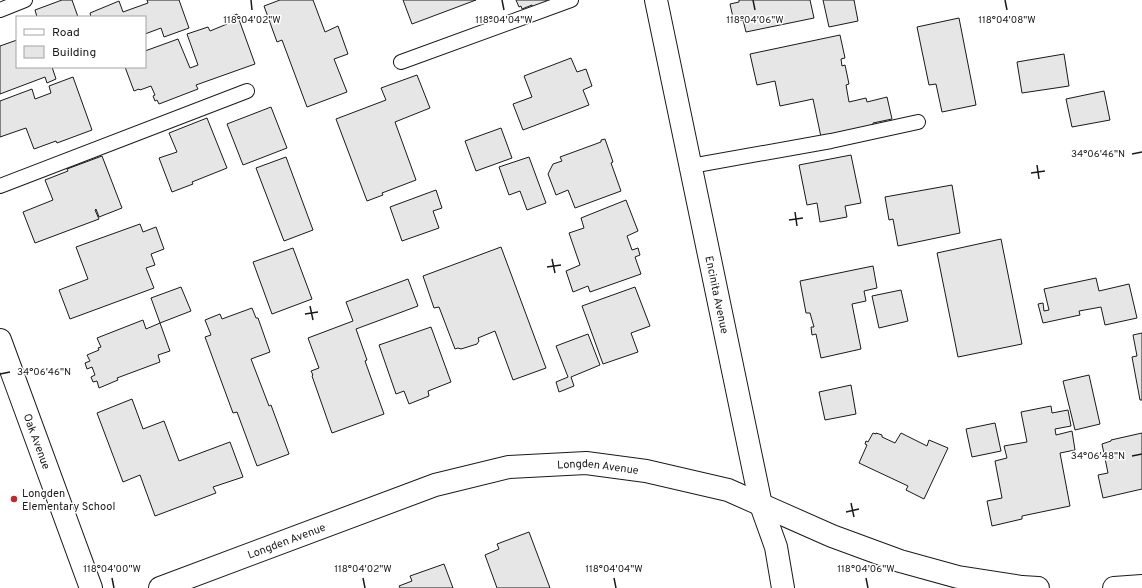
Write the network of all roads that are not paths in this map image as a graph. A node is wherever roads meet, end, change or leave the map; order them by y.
1 (25, 0) edge
2 (571, 0) edge
3 (656, 0) edge
4 (0, 10) edge
5 (401, 62) dead end
6 (247, 91) dead end
7 (918, 122) dead end
8 (691, 166) junction
9 (0, 186) edge
10 (0, 340) edge
11 (761, 505) junction
12 (1142, 586) edge
13 (92, 588) edge
14 (160, 588) edge
15 (783, 588) edge
16 (1038, 588) edge
17 (1114, 588) edge

1 - 4 lane
2 - 5 lane
3 - 8 street, Encinita Avenue
6 - 9 lane
7 - 8 lane
8 - 11 street, Encinita Avenue
10 - 13 street, Oak Avenue
11 - 14 street, Longden Avenue
11 - 15 street, Encinita Avenue
11 - 16 street, Longden Avenue
12 - 17 street

